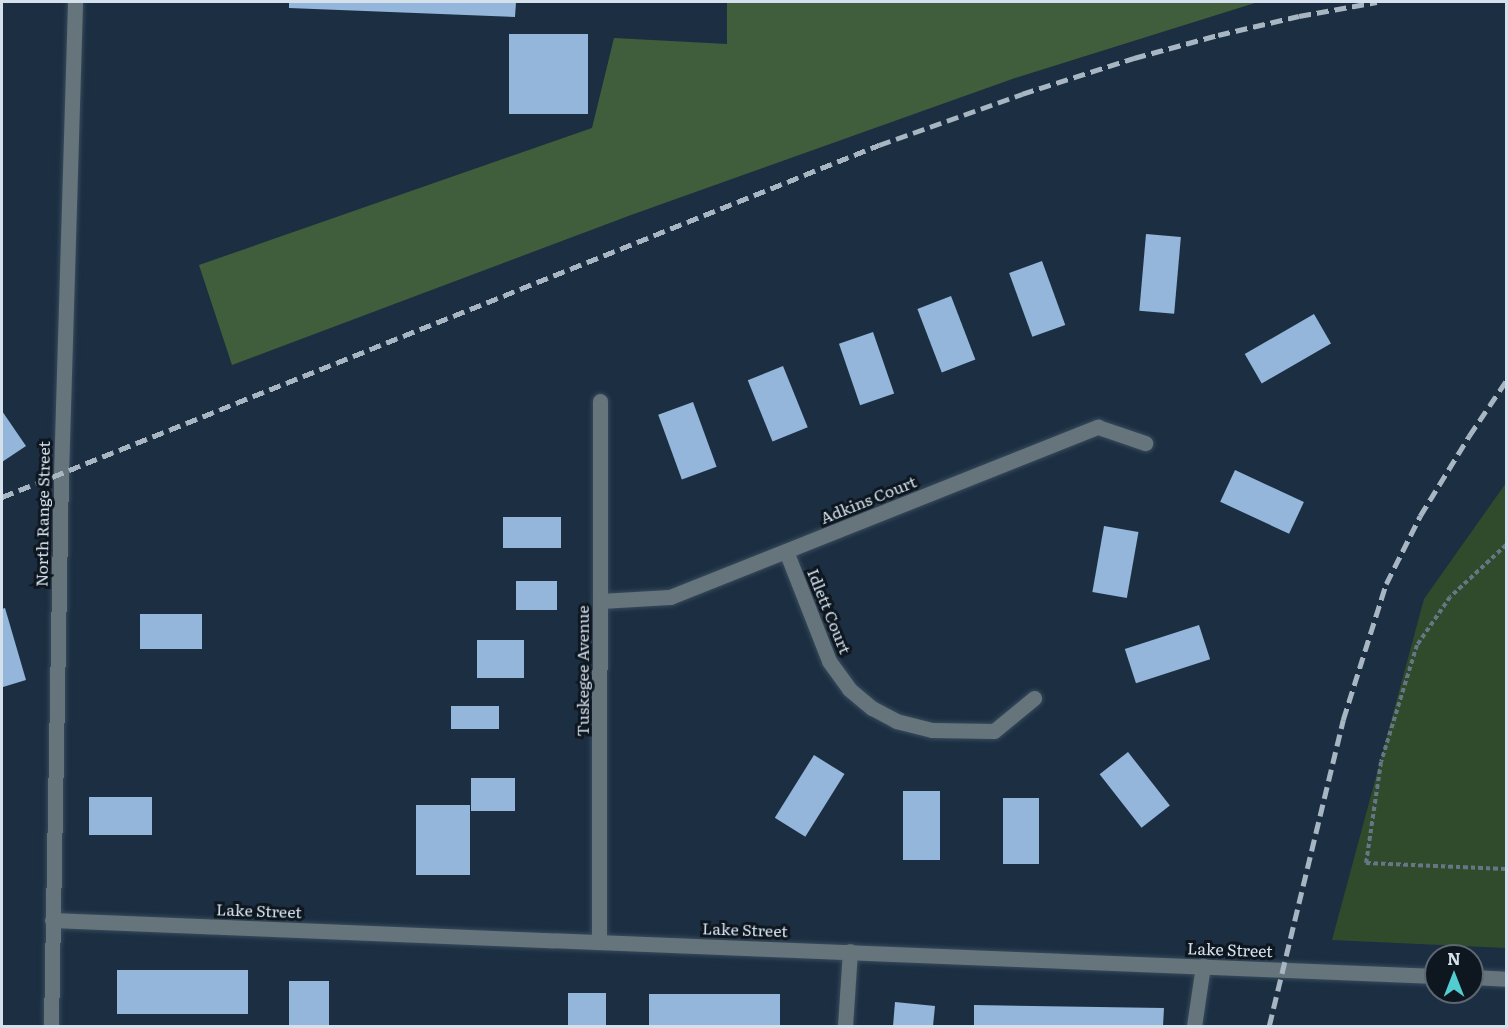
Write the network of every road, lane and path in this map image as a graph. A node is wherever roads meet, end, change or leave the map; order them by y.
1 (60, 2) edge
2 (75, 2) edge
3 (600, 401) dead end
4 (1145, 443) dead end
5 (1506, 545) edge
6 (786, 551) junction
7 (600, 601) junction
8 (1034, 698) dead end
9 (1506, 869) edge
10 (52, 920) junction
11 (599, 941) junction
12 (850, 951) junction
13 (1203, 966) junction
14 (1424, 975) edge
15 (1484, 978) edge
16 (1506, 979) edge
17 (51, 1026) edge
18 (845, 1026) edge
19 (1194, 1026) edge

1 - 2 street
2 - 10 street, North Range Street
3 - 7 street, Tuskegee Avenue
4 - 6 street, Adkins Court
5 - 9 path
6 - 7 street, Adkins Court
6 - 8 street, Idlett Court
7 - 11 street, Tuskegee Avenue
10 - 11 street, Lake Street
10 - 17 street, North Range Street
11 - 12 street, Lake Street
12 - 13 street, Lake Street
12 - 18 street
13 - 14 street, Lake Street
13 - 19 street
15 - 16 street

